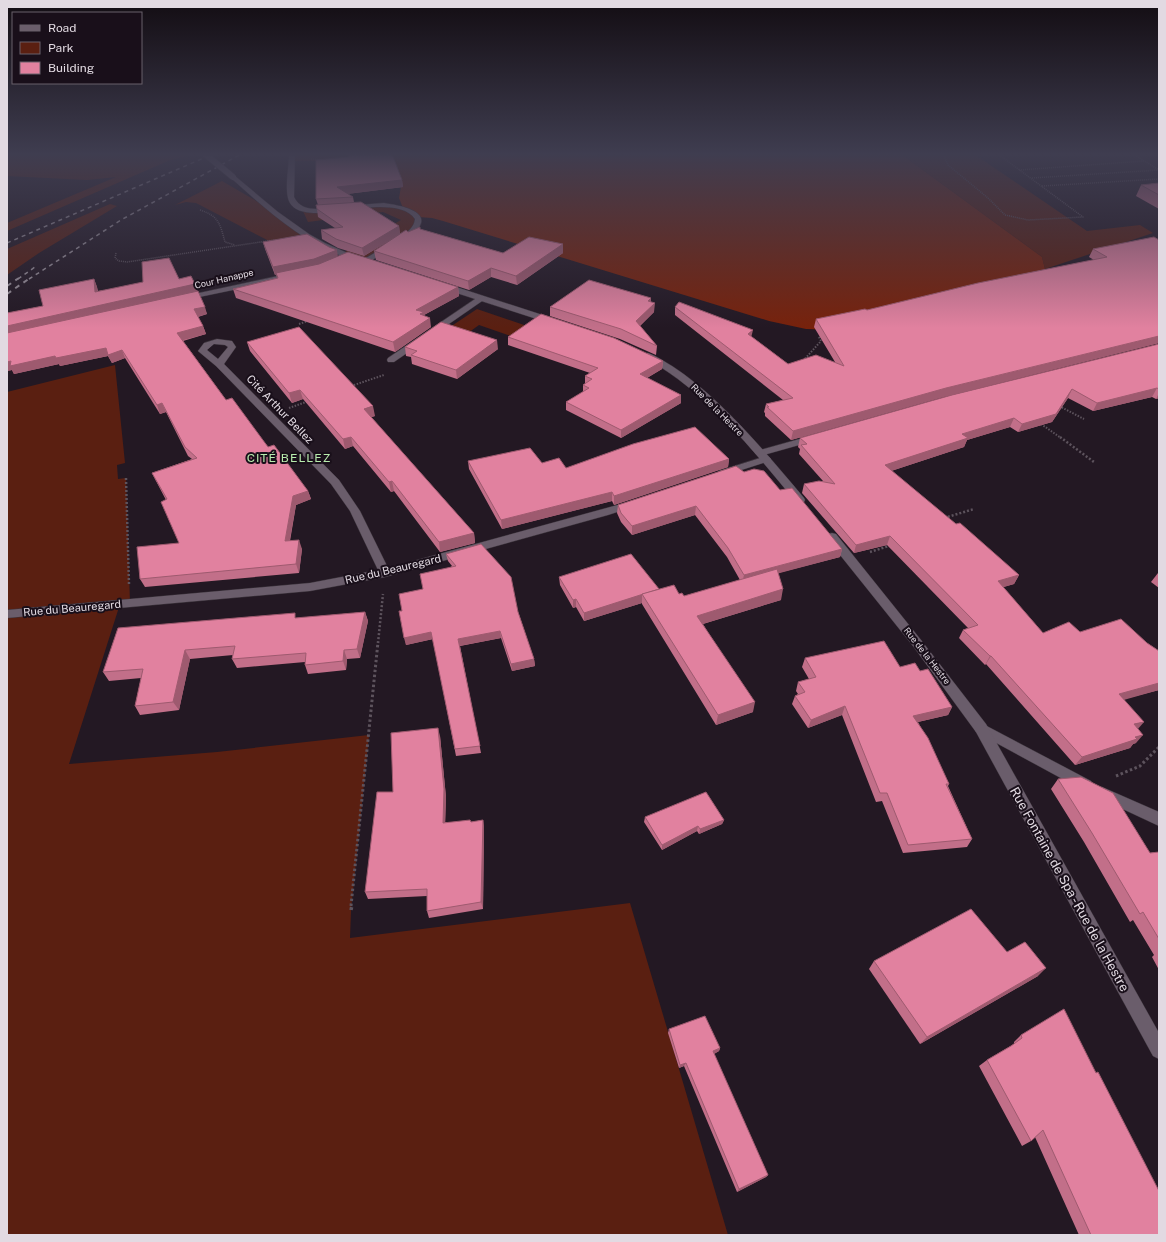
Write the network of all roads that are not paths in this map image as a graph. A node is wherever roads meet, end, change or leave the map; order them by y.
1 (273, 212) edge
2 (412, 212) edge
3 (350, 256) junction
4 (337, 261) edge
5 (365, 261) junction
6 (379, 266) edge
7 (303, 272) edge
8 (437, 284) edge
9 (481, 299) junction
10 (178, 300) edge
11 (560, 324) edge
12 (638, 352) edge
13 (391, 360) road end
14 (219, 364) dead end
15 (826, 434) edge
16 (763, 456) junction
17 (714, 476) edge
18 (641, 501) edge
19 (805, 506) edge
20 (824, 529) edge
21 (385, 573) junction
22 (7, 614) edge
23 (981, 728) junction
24 (1159, 820) edge
25 (1159, 1050) edge

1 - 3 street, bridge
2 - 5 street
3 - 4 street
3 - 5 street
5 - 6 street
7 - 10 street, Cour Hanappe
8 - 9 street
9 - 11 street
9 - 13 street
12 - 16 street, Rue de la Hestre
14 - 21 street, Cité Arthur Bellez
15 - 16 street
16 - 17 street
16 - 19 street, Rue de la Hestre
18 - 21 street, Rue du Beauregard
20 - 23 street, Rue de la Hestre
21 - 22 street, Rue du Beauregard
23 - 24 street
23 - 25 street, Rue Fontaine de Spa - Rue de la Hestre

